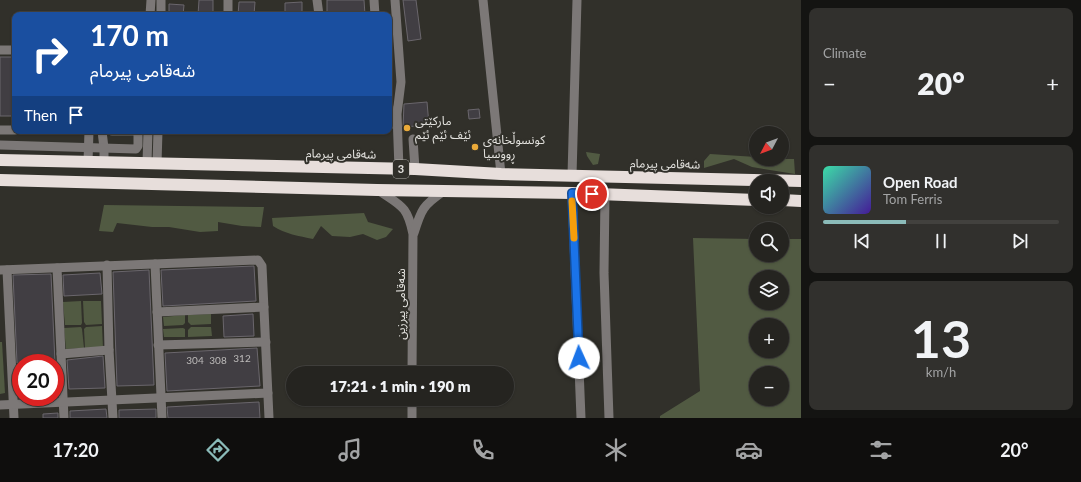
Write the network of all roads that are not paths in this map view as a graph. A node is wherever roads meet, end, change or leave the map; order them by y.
1 (151, 0) edge
2 (162, 0) edge
3 (228, 0) edge
4 (318, 0) edge
5 (374, 0) edge
6 (395, 0) edge
7 (483, 0) edge
8 (577, 0) edge
9 (150, 12) edge
10 (161, 12) edge
11 (228, 12) edge
12 (319, 12) edge
13 (375, 12) edge
14 (0, 50) edge
15 (12, 50) edge
16 (394, 97) edge
17 (392, 112) edge
18 (0, 130) edge
19 (12, 130) edge
20 (89, 134) edge
21 (102, 134) edge
22 (138, 134) edge
23 (148, 134) edge
24 (157, 134) edge
25 (413, 139) dead end
26 (0, 144) edge
27 (88, 148) junction
28 (104, 148) junction
29 (0, 160) edge
30 (88, 162) junction
31 (104, 162) junction
32 (152, 163) junction
33 (397, 169) junction
34 (415, 170) junction
35 (501, 174) junction
36 (572, 176) junction
37 (0, 180) edge
38 (801, 181) edge
39 (378, 190) junction
40 (444, 191) junction
41 (572, 193) junction
42 (605, 194) junction
43 (749, 200) edge
44 (789, 200) edge
45 (801, 201) edge
46 (413, 234) junction
47 (155, 264) junction
48 (107, 266) junction
49 (57, 268) junction
50 (4, 270) edge
51 (264, 307) junction
52 (157, 312) junction
53 (266, 342) junction
54 (158, 345) junction
55 (109, 350) junction
56 (61, 354) joint
57 (412, 366) edge
58 (12, 378) edge
59 (268, 393) junction
60 (161, 398) junction
61 (113, 400) junction
62 (64, 403) edge
63 (0, 405) edge
64 (12, 405) edge
65 (14, 406) edge
66 (63, 406) edge
67 (412, 406) edge
68 (14, 418) edge
69 (64, 418) edge
70 (113, 418) edge
71 (162, 418) edge
72 (269, 418) edge
73 (412, 418) edge
74 (581, 418) edge
75 (609, 418) edge

1 - 9 street
2 - 10 street
3 - 11 street
4 - 12 street
5 - 13 street
6 - 16 street
7 - 35 street
8 - 36 street
14 - 15 street
16 - 17 street
17 - 33 street
18 - 19 street
20 - 27 street
21 - 28 street
22 - 28 street
23 - 32 street
24 - 32 street
25 - 34 street
26 - 27 street
27 - 28 street
27 - 30 street
28 - 31 street
29 - 30 highway, شەقامی پیرمام / 3
30 - 31 highway, شەقامی پیرمام / 3
31 - 32 highway, شەقامی پیرمام / 3
32 - 33 highway, شەقامی پیرمام / 3
33 - 34 highway, شەقامی پیرمام / 3
34 - 35 highway, شەقامی پیرمام / 3
35 - 36 highway, شەقامی پیرمام / 3
36 - 38 highway, شەقامی پیرمام / 3
37 - 39 highway, 3
39 - 40 highway, 3
39 - 46 street
40 - 41 highway, 3
40 - 46 street
41 - 42 highway, 3
41 - 74 street
42 - 43 highway, 3
42 - 75 street
44 - 45 highway
46 - 57 street, شەقامی پیرزین
47 - 48 street
47 - 51 street
47 - 52 street
48 - 49 street
48 - 55 street
49 - 50 street
49 - 56 street
50 - 58 street
51 - 52 street
51 - 53 street
52 - 54 street
53 - 54 street
53 - 59 street
54 - 60 street
55 - 56 street
55 - 61 street
59 - 60 street
59 - 72 street
60 - 61 street
60 - 71 street
61 - 62 street
61 - 70 street
63 - 64 street
65 - 68 street
66 - 69 street
67 - 73 street

